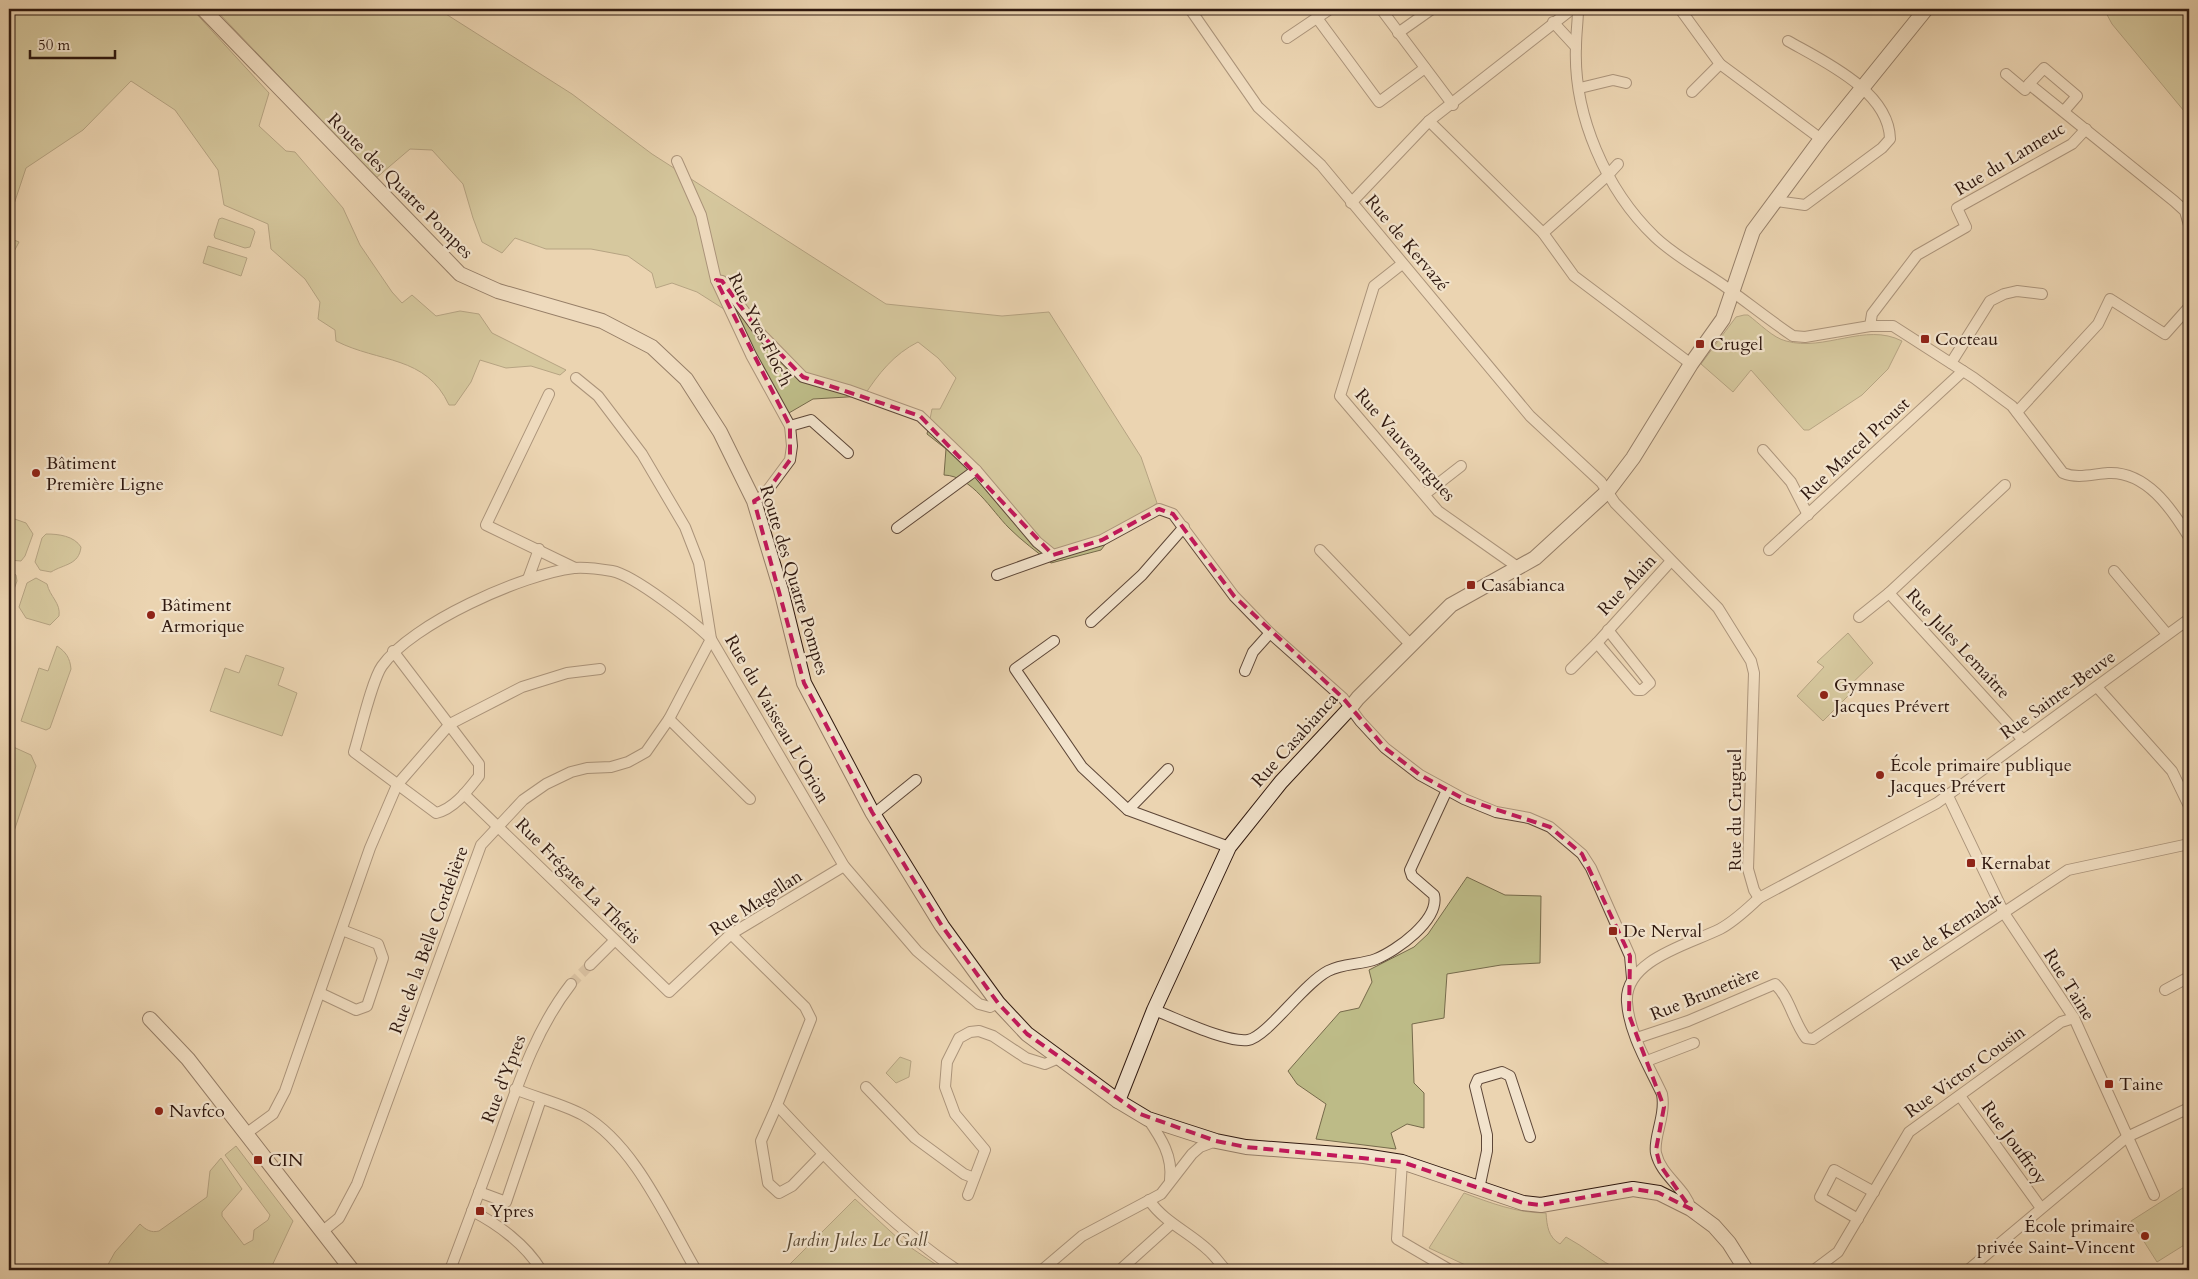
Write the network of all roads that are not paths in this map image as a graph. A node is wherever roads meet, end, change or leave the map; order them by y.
1 (203, 9) edge
2 (1190, 9) edge
3 (1330, 9) edge
4 (1381, 9) edge
5 (1432, 9) edge
6 (1572, 9) edge
7 (1578, 9) edge
8 (1680, 9) edge
9 (1926, 9) edge
10 (1317, 18) junction
11 (1553, 22) junction
12 (1398, 33) junction
13 (1287, 38) dead end
14 (1788, 41) dead end
15 (1576, 47) junction
16 (1720, 64) junction
17 (1425, 68) junction
18 (2006, 74) dead end
19 (1626, 83) dead end
20 (2029, 84) junction
21 (1862, 87) junction
22 (1580, 88) junction
23 (1692, 92) dead end
24 (1452, 105) junction
25 (2064, 111) junction
26 (1430, 121) junction
27 (2086, 129) junction
28 (1821, 139) junction
29 (677, 161) dead end
30 (1618, 164) dead end
31 (1607, 176) junction
32 (1776, 201) junction
33 (1351, 203) junction
34 (2189, 225) edge
35 (1543, 233) junction
36 (1402, 264) junction
37 (716, 280) junction
38 (1731, 291) junction
39 (2042, 294) dead end
40 (2189, 307) edge
41 (1870, 326) junction
42 (1951, 363) junction
43 (1691, 364) junction
44 (1963, 371) junction
45 (576, 378) dead end
46 (549, 394) dead end
47 (2017, 412) junction
48 (790, 426) junction
49 (1763, 450) dead end
50 (848, 453) dead end
51 (1461, 466) dead end
52 (976, 470) junction
53 (2005, 485) dead end
54 (1608, 492) junction
55 (1425, 494) junction
56 (754, 501) junction
57 (1808, 515) junction
58 (1184, 527) junction
59 (897, 528) dead end
60 (2189, 537) edge
61 (539, 549) junction
62 (1320, 550) dead end
63 (1769, 550) dead end
64 (1053, 555) junction
65 (1671, 561) junction
66 (575, 568) junction
67 (1519, 568) junction
68 (2114, 571) dead end
69 (997, 576) dead end
70 (528, 579) junction
71 (1888, 593) junction
72 (1859, 617) dead end
73 (2189, 618) edge
74 (1091, 622) dead end
75 (1608, 630) junction
76 (1270, 634) junction
77 (2167, 634) junction
78 (711, 639) junction
79 (1054, 641) dead end
80 (1598, 643) junction
81 (1410, 644) junction
82 (393, 651) junction
83 (600, 669) dead end
84 (1571, 669) dead end
85 (1245, 672) dead end
86 (2097, 687) junction
87 (1350, 708) junction
88 (669, 719) junction
89 (450, 724) junction
90 (2024, 740) junction
91 (1168, 769) dead end
92 (916, 780) dead end
93 (398, 785) junction
94 (1447, 790) junction
95 (464, 794) junction
96 (1948, 796) junction
97 (750, 799) dead end
98 (2189, 806) edge
99 (1128, 810) junction
100 (874, 814) junction
101 (498, 825) junction
102 (2189, 844) edge
103 (1229, 847) junction
104 (844, 866) junction
105 (1759, 898) junction
106 (2004, 913) junction
107 (342, 930) junction
108 (731, 934) junction
109 (614, 941) junction
110 (1630, 956) junction
111 (1650, 962) junction
112 (590, 965) tunnel mouth
113 (2189, 977) edge
114 (1632, 978) junction
115 (571, 984) tunnel mouth
116 (2165, 990) dead end
117 (669, 992) joint
118 (320, 993) junction
119 (998, 1003) junction
120 (1154, 1010) junction
121 (2074, 1018) junction
122 (150, 1019) dead end
123 (1637, 1038) junction
124 (1813, 1039) joint
125 (1694, 1043) dead end
126 (1059, 1058) junction
127 (1647, 1061) junction
128 (866, 1087) dead end
129 (515, 1089) junction
130 (1960, 1096) junction
131 (542, 1099) junction
132 (1118, 1101) junction
133 (777, 1105) junction
134 (2189, 1108) edge
135 (1148, 1119) junction
136 (247, 1133) junction
137 (1530, 1137) dead end
138 (2127, 1137) junction
139 (1216, 1141) junction
140 (823, 1154) junction
141 (1402, 1162) junction
142 (974, 1178) junction
143 (1170, 1184) junction
144 (1478, 1189) junction
145 (479, 1192) junction
146 (1874, 1192) junction
147 (968, 1195) dead end
148 (2154, 1195) dead end
149 (1149, 1200) junction
150 (2041, 1208) junction
151 (1692, 1209) junction
152 (472, 1211) junction
153 (1858, 1219) junction
154 (1172, 1224) junction
155 (322, 1232) junction
156 (352, 1270) edge
157 (450, 1270) edge
158 (541, 1270) edge
159 (696, 1270) edge
160 (957, 1270) edge
161 (1042, 1270) edge
162 (1120, 1270) edge
163 (1226, 1270) edge
164 (1450, 1270) edge
165 (1746, 1270) edge
166 (1814, 1270) edge
167 (1968, 1270) edge

1 - 56 street, Route des Quatre Pompes
2 - 33 street, Rue de Kervazé
3 - 10 street
4 - 12 street
5 - 12 street
6 - 11 street
7 - 15 street
8 - 16 street
9 - 21 street, Rue Casabianca
10 - 13 street
10 - 17 street
11 - 15 street
11 - 24 street
12 - 17 street
14 - 21 street
15 - 22 street
16 - 23 street
16 - 28 street
17 - 24 street
18 - 20 street, Rue du Lanneuc
19 - 22 street
20 - 25 street, Rue du Lanneuc
20 - 25 street
21 - 28 street, Rue Casabianca
21 - 32 street
22 - 31 street
24 - 26 street
25 - 27 street, Rue du Lanneuc
26 - 33 street
26 - 35 street
27 - 34 street, Rue du Lanneuc
27 - 41 street, Rue du Lanneuc
28 - 32 street, Rue Casabianca
29 - 37 street, Rue Yves Floc'h
30 - 31 street
31 - 35 street
31 - 38 street
32 - 38 street, Rue Casabianca
33 - 36 street, Rue de Kervazé
35 - 43 street
36 - 54 street, Rue de Kervazé
36 - 55 street, Rue Vauvenargues
37 - 48 street, Rue Yves Floc'h
37 - 52 street
38 - 41 street
38 - 43 street, Rue Casabianca
39 - 42 street
40 - 47 street
41 - 42 street
42 - 44 street
43 - 54 street, Rue Casabianca
44 - 47 street
44 - 57 street, Rue Marcel Proust
45 - 78 street, Rue du Vaisseau L'Orion
46 - 61 street
47 - 60 street
48 - 50 street
48 - 56 street, Rue Yves Floc'h
49 - 57 street
51 - 55 street
52 - 59 street
52 - 64 street
53 - 71 street, Rue Jules Lemaître
54 - 65 street, Rue du Cruguel
54 - 67 street, Rue Casabianca
55 - 67 street, Rue Vauvenargues
56 - 100 street, Route des Quatre Pompes
57 - 63 street, Rue Marcel Proust
58 - 64 street
58 - 74 street
58 - 76 street
61 - 66 street
61 - 70 street
62 - 81 street
64 - 69 street
65 - 75 street, Rue Alain
65 - 105 street, Rue du Cruguel
66 - 70 street
66 - 78 street
67 - 81 street, Rue Casabianca
68 - 77 street
70 - 82 street
71 - 72 street, Rue Jules Lemaître
71 - 90 street, Rue Jules Lemaître
73 - 77 street, Rue Sainte-Beuve
75 - 80 street, Rue Alain
75 - 80 street, Rue Alain
76 - 85 street
76 - 87 street
77 - 86 street, Rue Sainte-Beuve
78 - 88 street, Rue de la Belle Cordelière
78 - 104 street, Rue du Vaisseau L'Orion
79 - 99 street
80 - 84 street, Rue Alain
81 - 87 street, Rue Casabianca
82 - 89 street
82 - 93 street
83 - 89 street
86 - 90 street, Rue Sainte-Beuve
86 - 98 street
87 - 94 street
87 - 103 street, Rue Casabianca
88 - 97 street
88 - 101 street, Rue de la Belle Cordelière
89 - 93 street
89 - 95 street
90 - 96 street, Rue Sainte-Beuve
91 - 99 street
92 - 100 street
93 - 95 street
93 - 107 street
94 - 110 street
94 - 120 street
95 - 101 street, Rue Frégate La Thétis
96 - 105 street, Rue Sainte-Beuve
96 - 106 street, Rue Taine
99 - 103 street
100 - 119 street, Route des Quatre Pompes
101 - 109 street, Rue Frégate La Thétis
101 - 155 street, Rue de la Belle Cordelière
102 - 106 street, Rue de Kernabat
103 - 120 street, Rue Casabianca
104 - 108 street, Rue Magellan
104 - 119 street, Rue du Vaisseau L'Orion
105 - 111 street
106 - 121 street, Rue Taine
106 - 124 street, Rue de Kernabat
107 - 118 street
107 - 118 street
108 - 117 street, Rue Magellan
108 - 133 street
109 - 112 street
109 - 117 street, Rue Frégate La Thétis
110 - 111 street
110 - 114 street
111 - 114 street
113 - 116 street
114 - 123 street
115 - 129 street, Rue d'Ypres
118 - 136 street
119 - 126 street, Route des Quatre Pompes
120 - 132 street, Rue Casabianca
121 - 130 street, Rue Victor Cousin
121 - 138 street, Rue Taine
122 - 136 street
123 - 124 street, Rue Brunetière
123 - 127 street
125 - 127 street
126 - 132 street, Route des Quatre Pompes
126 - 142 street
127 - 151 street
128 - 142 street
129 - 131 street
129 - 145 street, Rue d'Ypres
130 - 146 street, Rue Victor Cousin
130 - 150 street, Rue Jouffroy
131 - 145 street
131 - 159 street
132 - 135 street, Route des Quatre Pompes
133 - 140 street
133 - 140 street
134 - 138 street
135 - 139 street, Route des Quatre Pompes
135 - 143 street
136 - 155 street
137 - 144 street
138 - 148 street, Rue Taine
138 - 150 street
139 - 141 street, Route des Quatre Pompes
139 - 143 street
140 - 160 street
141 - 144 street, Route des Quatre Pompes
141 - 164 street
142 - 147 street
143 - 149 street
144 - 151 street, Route des Quatre Pompes
145 - 152 street, Rue d'Ypres
146 - 153 street, Rue Victor Cousin
146 - 153 street
149 - 154 street
149 - 161 street
150 - 167 street
151 - 165 street, Route des Quatre Pompes
152 - 157 street, Rue d'Ypres
152 - 158 street
153 - 166 street, Rue Victor Cousin
154 - 162 street
154 - 163 street
155 - 156 street

